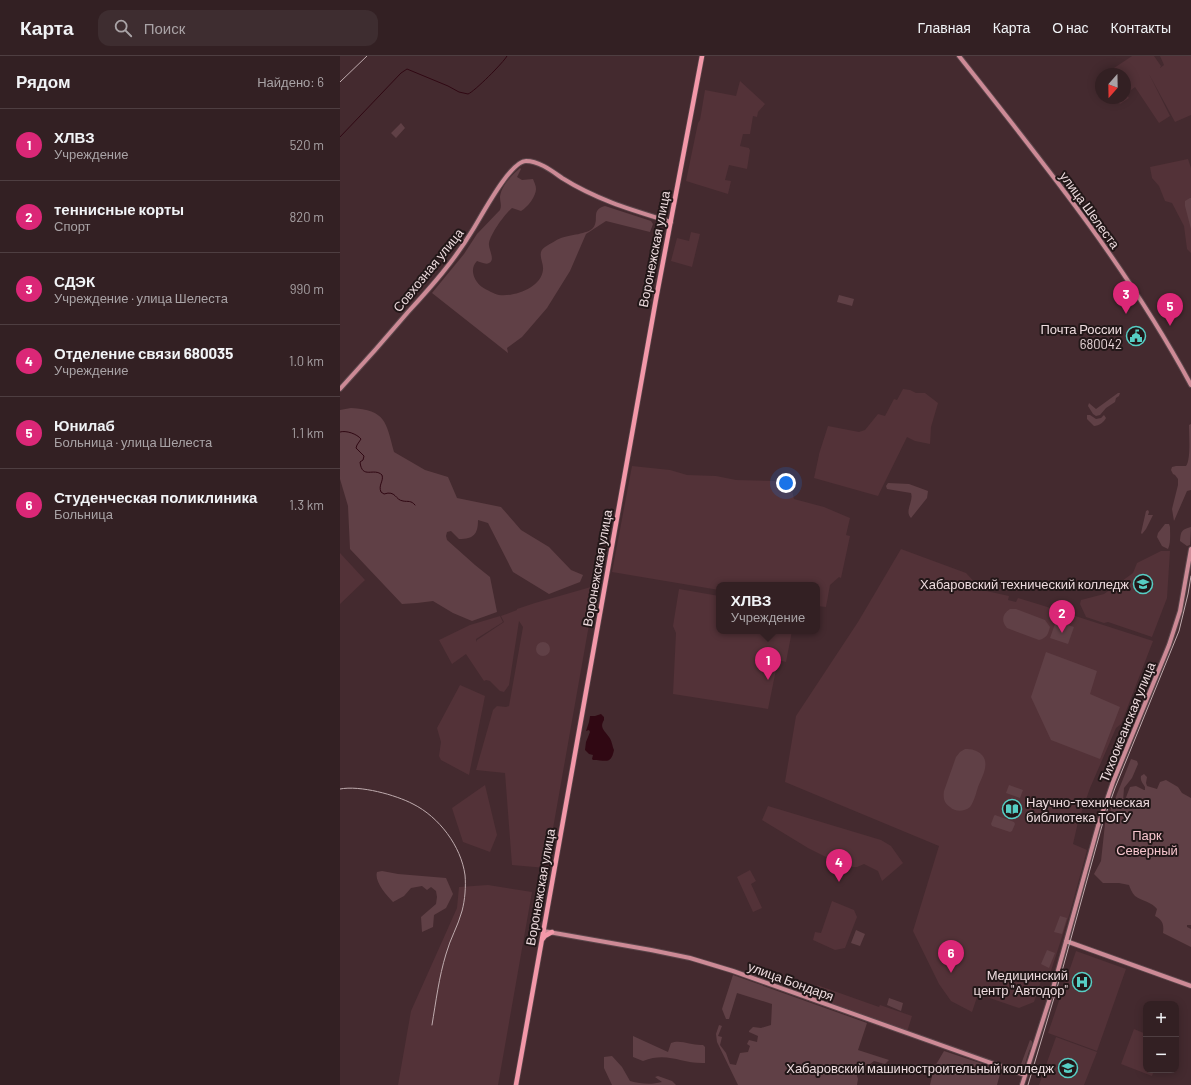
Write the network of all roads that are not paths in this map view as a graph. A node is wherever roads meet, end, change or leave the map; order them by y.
1 (702, 56) edge
2 (959, 56) edge
3 (671, 222) junction
4 (1190, 382) edge
5 (340, 389) edge
6 (1191, 549) edge
7 (545, 920) junction
8 (543, 931) junction
9 (552, 932) junction
10 (541, 941) junction
11 (1066, 941) junction
12 (1191, 986) edge
13 (1025, 1075) junction
14 (516, 1085) edge
15 (1022, 1085) edge

1 - 3 highway, Воронежская улица
2 - 4 main road, улица Шелеста
3 - 5 main road, Совхозная улица
3 - 7 highway, Воронежская улица
6 - 11 main road, Тихоокеанская улица
7 - 8 highway, Воронежская улица
7 - 9 main road
8 - 9 main road, улица Бондаря
8 - 10 highway, Воронежская улица
9 - 10 highway
9 - 13 main road, улица Бондаря
10 - 14 highway, Воронежская улица
11 - 12 main road
11 - 13 main road, Тихоокеанская улица
13 - 15 main road, Тихоокеанская улица

